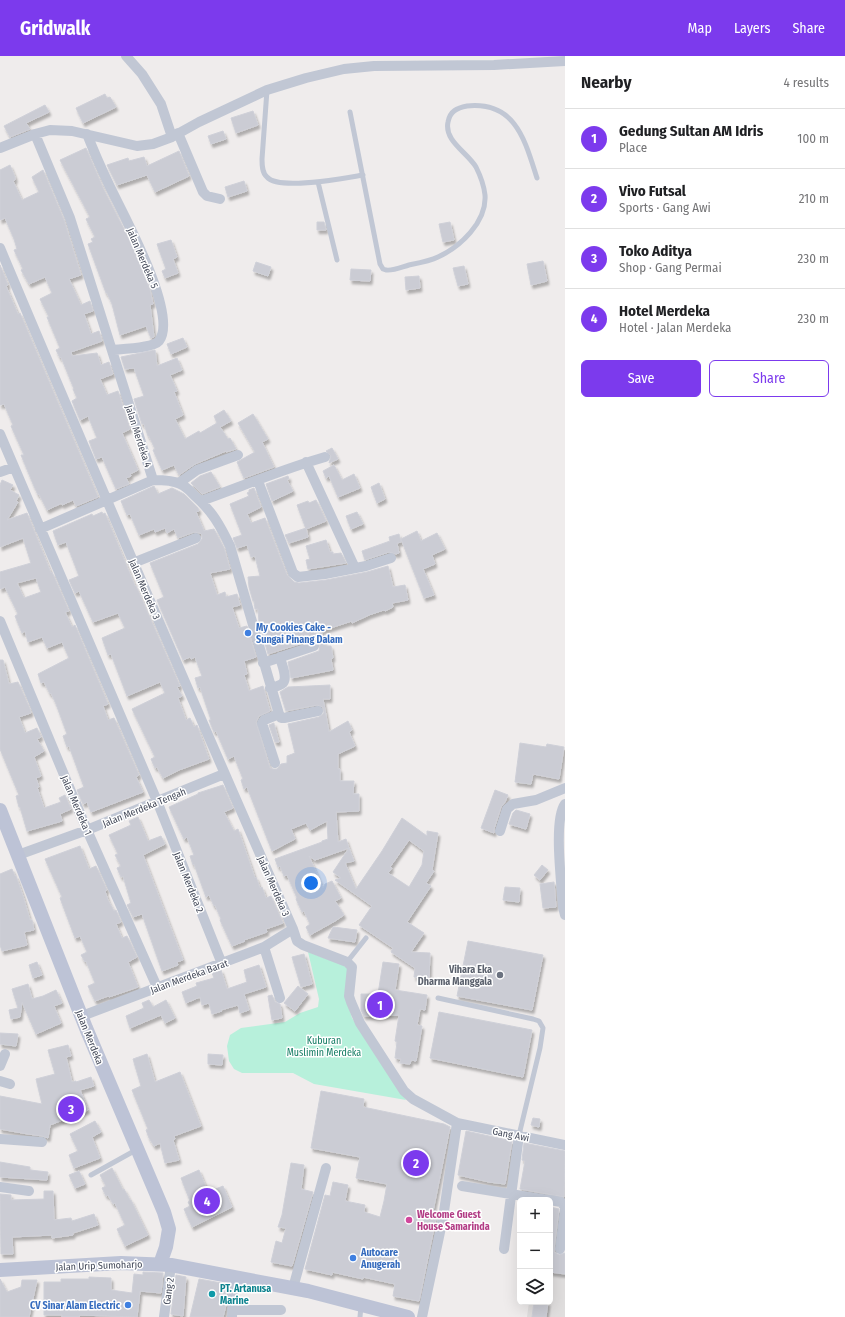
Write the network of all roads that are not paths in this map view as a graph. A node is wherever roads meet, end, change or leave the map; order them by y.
1 (126, 56) edge
2 (565, 61) edge
3 (267, 90) junction
4 (350, 112) dead end
5 (35, 134) junction
6 (87, 134) junction
7 (175, 135) junction
8 (0, 148) edge
9 (363, 175) junction
10 (537, 178) dead end
11 (318, 182) junction
12 (220, 199) dead end
13 (0, 248) edge
14 (337, 260) dead end
15 (112, 350) junction
16 (0, 434) edge
17 (238, 455) dead end
18 (325, 456) dead end
19 (306, 462) junction
20 (14, 467) junction
21 (0, 472) edge
22 (153, 480) junction
23 (258, 481) junction
24 (179, 483) junction
25 (106, 500) junction
26 (202, 502) junction
27 (40, 529) junction
28 (196, 538) dead end
29 (392, 558) dead end
30 (133, 562) junction
31 (355, 568) junction
32 (0, 622) edge
33 (314, 646) dead end
34 (280, 657) junction
35 (263, 662) junction
36 (270, 688) junction
37 (318, 711) dead end
38 (279, 714) junction
39 (274, 763) dead end
40 (224, 774) junction
41 (565, 788) edge
42 (157, 801) junction
43 (565, 804) edge
44 (0, 810) edge
45 (87, 830) junction
46 (500, 831) dead end
47 (18, 855) junction
48 (565, 915) edge
49 (293, 929) junction
50 (366, 938) dead end
51 (264, 947) junction
52 (347, 962) junction
53 (222, 964) junction
54 (157, 987) junction
55 (280, 998) dead end
56 (438, 998) dead end
57 (82, 1016) junction
58 (4, 1054) dead end
59 (0, 1066) edge
60 (457, 1123) junction
61 (519, 1135) junction
62 (0, 1139) edge
63 (42, 1142) dead end
64 (565, 1145) edge
65 (138, 1150) junction
66 (326, 1168) dead end
67 (91, 1175) dead end
68 (462, 1186) dead end
69 (0, 1187) edge
70 (29, 1191) dead end
71 (511, 1194) junction
72 (530, 1197) edge
73 (553, 1201) edge
74 (565, 1207) edge
75 (565, 1210) edge
76 (504, 1249) dead end
77 (560, 1249) dead end
78 (166, 1265) junction
79 (0, 1270) edge
80 (234, 1276) junction
81 (293, 1288) junction
82 (281, 1310) dead end
83 (360, 1311) edge
84 (232, 1314) edge
85 (401, 1316) edge
86 (164, 1317) edge
87 (422, 1317) edge

1 - 7 street
2 - 3 street
3 - 7 street
3 - 11 lane
4 - 9 lane
5 - 6 street
5 - 8 street
5 - 15 street, Jalan Merdeka 4
6 - 7 street
6 - 15 street, Jalan Merdeka 5
7 - 12 street
9 - 10 lane
9 - 11 lane
11 - 14 lane
13 - 25 street, Jalan Merdeka 3
15 - 22 street, Jalan Merdeka 4
16 - 20 street, Jalan Merdeka 2
17 - 24 street
18 - 19 street
19 - 23 street
19 - 31 street
20 - 21 street
20 - 27 street, Jalan Merdeka 2
22 - 24 street, Jalan Merdeka 4
22 - 25 street
23 - 26 street
23 - 31 street
24 - 26 street
25 - 27 street
25 - 30 street, Jalan Merdeka 3
26 - 35 street
27 - 42 street, Jalan Merdeka 2
28 - 30 street
29 - 31 street
30 - 40 street, Jalan Merdeka 3
32 - 45 street, Jalan Merdeka 1
33 - 34 street
34 - 35 street
34 - 36 street
35 - 36 street
36 - 38 street
37 - 38 street
38 - 39 street
40 - 42 street, Jalan Merdeka Tengah
40 - 49 street, Jalan Merdeka 3
41 - 46 street
42 - 45 street, Jalan Merdeka Tengah
42 - 53 street, Jalan Merdeka 2
43 - 48 street
44 - 47 street, Jalan Merdeka
45 - 47 street, Jalan Merdeka Tengah
45 - 54 street, Jalan Merdeka 1
47 - 57 street, Jalan Merdeka
49 - 51 street, Jalan Merdeka Barat
49 - 52 street, Jalan Merdeka 3
50 - 52 lane
51 - 53 street, Jalan Merdeka Barat
51 - 55 street
52 - 60 street, Gang Awi
53 - 54 street, Jalan Merdeka Barat
54 - 57 street, Jalan Merdeka Barat
56 - 61 lane
57 - 65 street, Jalan Merdeka
58 - 59 street
60 - 61 street, Gang Awi
60 - 87 street
61 - 64 street, Gang Awi
61 - 71 street
62 - 63 street
65 - 67 lane
65 - 78 street, Jalan Merdeka
66 - 81 street
68 - 71 street
69 - 70 street
71 - 72 street
71 - 76 street
73 - 74 street
75 - 77 street
78 - 79 street, Jalan Urip Sumoharjo
78 - 80 street, Jalan Urip Sumoharjo
78 - 86 street, Gang 2
80 - 81 street, Jalan Urip Sumoharjo
80 - 84 street
81 - 83 street, Jalan Urip Sumoharjo
82 - 84 street
83 - 85 street, Jalan Urip Sumoharjo

